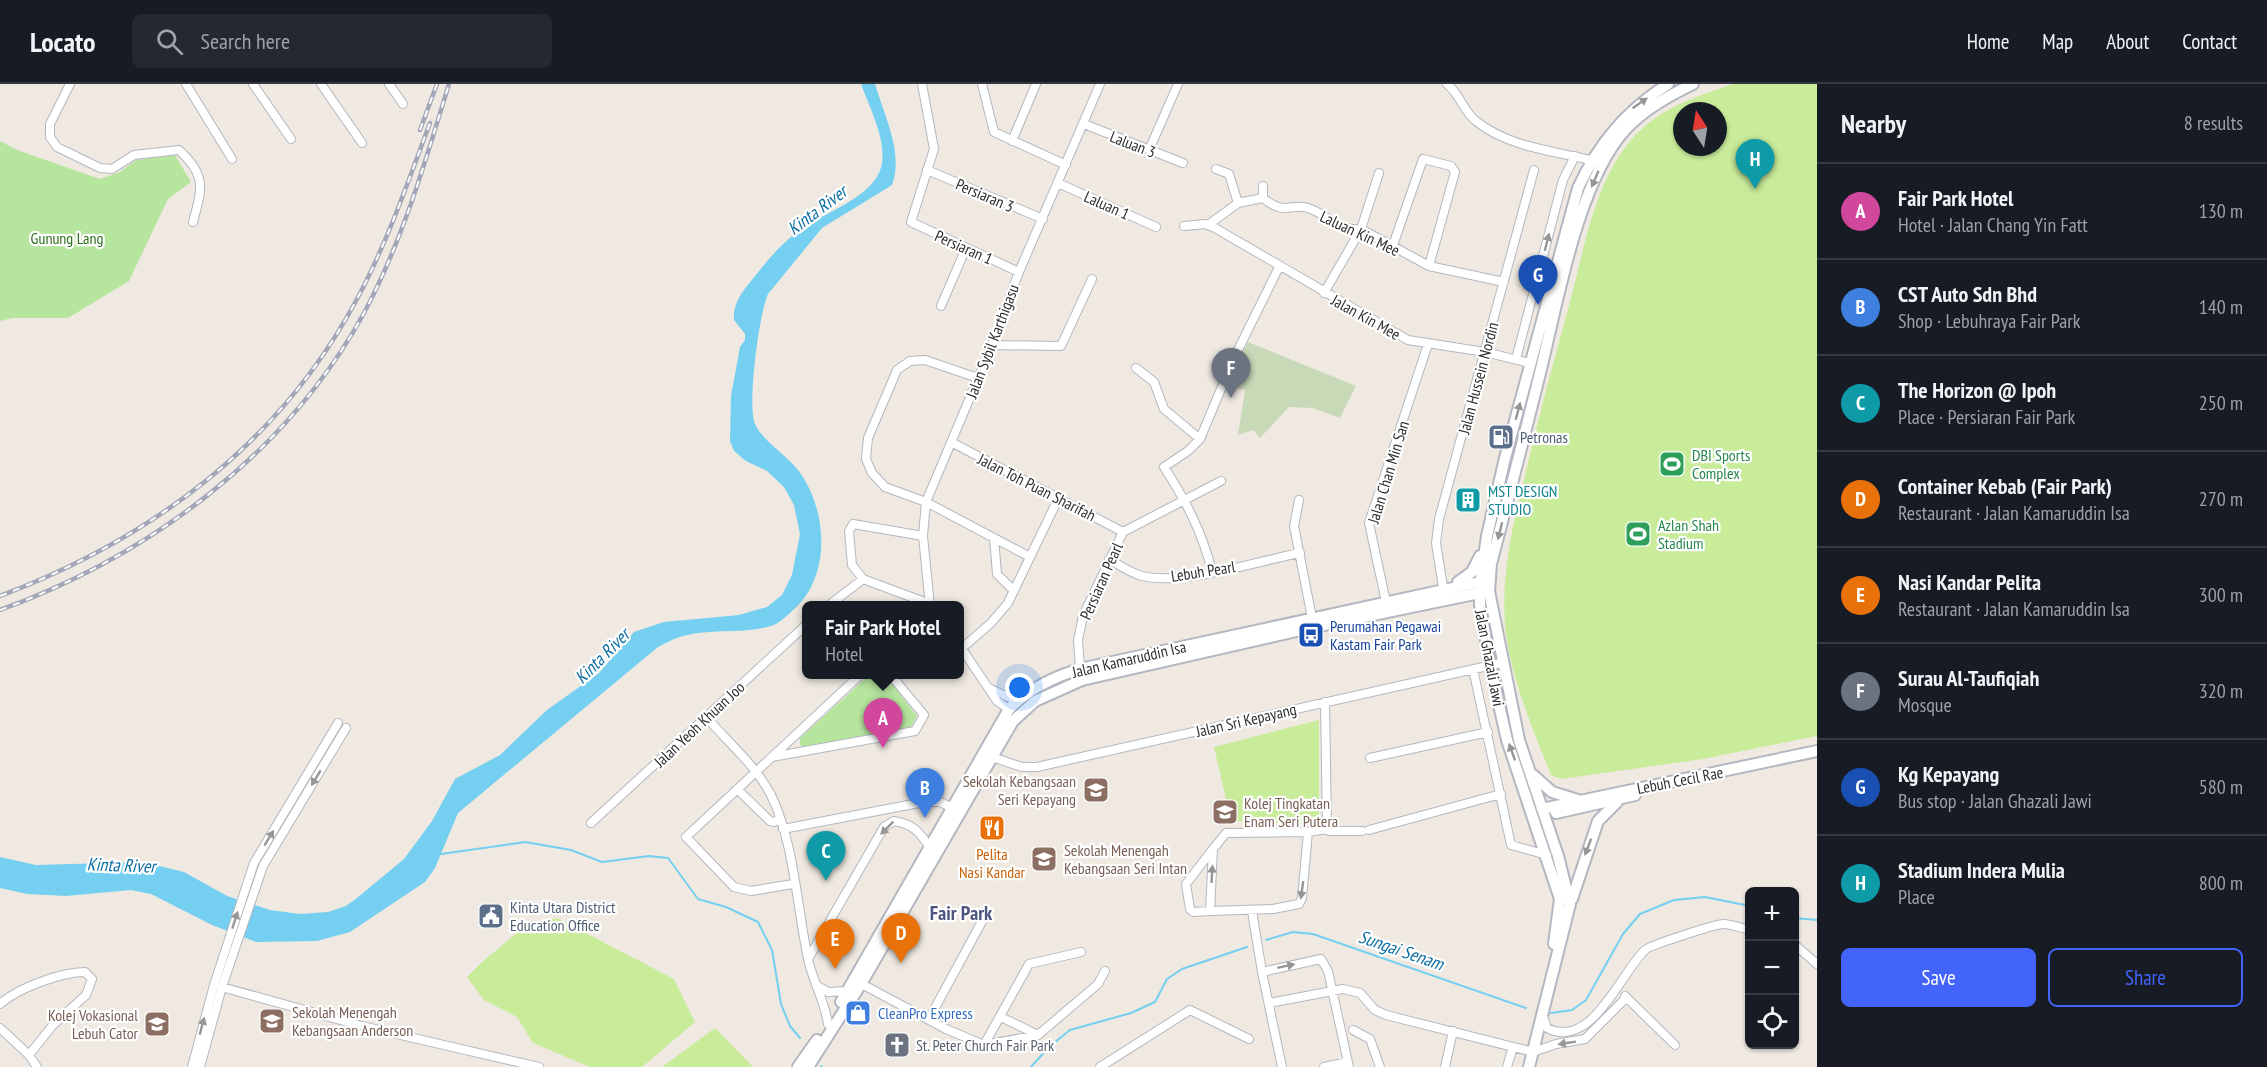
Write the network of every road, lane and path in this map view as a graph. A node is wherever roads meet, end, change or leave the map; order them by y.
1 (70, 84) edge
2 (186, 84) edge
3 (253, 84) edge
4 (321, 84) edge
5 (389, 84) edge
6 (922, 84) edge
7 (981, 84) edge
8 (1036, 84) edge
9 (1100, 84) edge
10 (1178, 84) edge
11 (1447, 84) edge
12 (1668, 84) edge
13 (1693, 84) edge
14 (403, 104) dead end
15 (1084, 124) junction
16 (1626, 129) junction
17 (291, 139) dead end
18 (1012, 141) junction
19 (362, 143) dead end
20 (1149, 150) junction
21 (1575, 156) junction
22 (232, 159) dead end
23 (1591, 160) junction
24 (1182, 163) dead end
25 (1066, 165) junction
26 (1216, 169) dead end
27 (927, 170) junction
28 (1534, 170) dead end
29 (1379, 173) dead end
30 (1058, 183) junction
31 (1263, 186) dead end
32 (1263, 198) junction
33 (1238, 203) junction
34 (1043, 219) junction
35 (193, 222) dead end
36 (1208, 225) junction
37 (1184, 226) dead end
38 (1156, 227) dead end
39 (1361, 229) junction
40 (966, 248) junction
41 (1392, 248) junction
42 (1429, 266) junction
43 (1279, 267) junction
44 (1019, 272) junction
45 (1092, 279) dead end
46 (1504, 282) junction
47 (1324, 293) junction
48 (941, 306) dead end
49 (1549, 338) junction
50 (1428, 344) junction
51 (992, 345) junction
52 (1485, 352) junction
53 (1516, 359) junction
54 (1530, 363) junction
55 (1136, 368) dead end
56 (978, 378) junction
57 (1534, 399) junction
58 (1525, 434) junction
59 (1200, 439) junction
60 (951, 442) junction
61 (1505, 458) junction
62 (1221, 481) dead end
63 (1059, 497) junction
64 (1185, 500) junction
65 (1299, 500) dead end
66 (926, 502) junction
67 (1123, 532) junction
68 (923, 536) junction
69 (1488, 536) junction
70 (994, 538) junction
71 (1300, 553) junction
72 (1030, 557) junction
73 (1109, 559) junction
74 (1212, 571) junction
75 (863, 579) junction
76 (1485, 586) junction
77 (1443, 587) junction
78 (1014, 591) junction
79 (1431, 592) junction
80 (834, 601) edge
81 (920, 601) edge
82 (930, 601) edge
83 (1386, 602) junction
84 (1312, 618) junction
85 (802, 630) edge
86 (964, 644) edge
87 (964, 652) edge
88 (1501, 663) junction
89 (1490, 666) junction
90 (1080, 669) junction
91 (1473, 669) junction
92 (857, 679) edge
93 (893, 679) edge
94 (1063, 687) junction
95 (990, 688) junction
96 (1019, 699) junction
97 (1035, 701) junction
98 (1325, 702) junction
99 (1009, 709) junction
100 (706, 718) junction
101 (1488, 732) junction
102 (1817, 751) edge
103 (987, 755) junction
104 (772, 757) junction
105 (1370, 758) dead end
106 (1817, 758) edge
107 (756, 772) junction
108 (1525, 773) junction
109 (737, 789) junction
110 (1501, 794) junction
111 (1578, 800) junction
112 (1620, 800) junction
113 (953, 807) junction
114 (1543, 813) junction
115 (780, 819) junction
116 (591, 823) dead end
117 (783, 829) junction
118 (1327, 829) junction
119 (1308, 832) junction
120 (930, 848) junction
121 (1213, 849) junction
122 (1547, 856) junction
123 (793, 884) junction
124 (1565, 902) junction
125 (1210, 911) junction
126 (1252, 911) junction
127 (986, 915) dead end
128 (1745, 929) edge
129 (1799, 948) edge
130 (1081, 952) dead end
131 (808, 959) junction
132 (1817, 964) edge
133 (1105, 971) dead end
134 (1262, 972) junction
135 (857, 982) junction
136 (814, 985) junction
137 (218, 986) junction
138 (1618, 989) junction
139 (1333, 990) junction
140 (848, 991) junction
141 (1626, 998) junction
142 (1269, 1003) junction
143 (0, 1004) edge
144 (1543, 1016) junction
145 (1001, 1017) junction
146 (929, 1019) junction
147 (828, 1024) junction
148 (0, 1028) edge
149 (1353, 1030) dead end
150 (1453, 1031) junction
151 (1038, 1035) junction
152 (1249, 1039) dead end
153 (984, 1045) junction
154 (1675, 1045) dead end
155 (1513, 1047) junction
156 (1531, 1052) junction
157 (29, 1055) junction
158 (810, 1062) edge
159 (1348, 1064) edge
160 (37, 1067) edge
161 (192, 1067) edge
162 (200, 1067) edge
163 (539, 1067) edge
164 (792, 1067) edge
165 (798, 1067) edge
166 (1100, 1067) edge
167 (1282, 1067) edge
168 (1324, 1067) edge
169 (1380, 1067) edge
170 (1445, 1067) edge
171 (1507, 1067) edge
172 (1524, 1067) edge
173 (1529, 1067) edge

1 - 35 street
2 - 22 street
3 - 17 street
4 - 19 street
5 - 14 street
6 - 27 street
7 - 18 street
8 - 18 street
9 - 15 street, Jalan Sybil Karthigasu
10 - 20 street
11 - 21 street
23 -> 12 main road, Jalan Ghazali Jawi
13 - 16 main road, Jalan Ghazali Jawi
15 - 20 street, Laluan 3
15 - 25 street, Jalan Sybil Karthigasu
16 - 23 main road
16 -> 49 main road, Jalan Ghazali Jawi
18 - 25 street
20 - 24 street, Laluan 3
21 - 23 street
53 -> 21 street
23 - 54 main road, Jalan Ghazali Jawi
25 - 30 street, Jalan Sybil Karthigasu
26 - 33 street
27 - 34 street, Persiaran 3
27 - 40 street, Persiaran 1
28 - 46 street, Jalan Hussein Nordin
29 - 39 street
30 - 34 street, Jalan Sybil Karthigasu
30 - 38 street, Laluan 1
31 - 32 street
32 - 33 street
32 - 39 street, Laluan Kin Mee
33 - 36 street
34 - 44 street, Jalan Sybil Karthigasu
36 - 37 street
36 - 43 street, Jalan Kin Mee
39 - 41 street, Laluan Kin Mee
39 - 47 street
40 - 44 street, Persiaran 1
40 - 48 street
41 - 42 street, Laluan Kin Mee
41 - 42 street
42 - 46 street, Laluan Kin Mee
43 - 47 street, Jalan Kin Mee
43 - 59 street
44 - 51 street, Jalan Sybil Karthigasu
45 - 51 street
46 - 52 street, Jalan Hussein Nordin
47 - 50 street, Jalan Kin Mee
49 - 54 main road
49 - 57 main road, Jalan Ghazali Jawi
50 - 52 street, Jalan Kin Mee
50 - 83 street, Jalan Chan Min San
51 - 56 street, Jalan Sybil Karthigasu
52 - 53 street, Jalan Kin Mee
52 - 77 street, Jalan Hussein Nordin
53 - 54 street, Jalan Kin Mee
54 - 57 main road
61 -> 54 main road, Jalan Ghazali Jawi
55 - 59 street
56 - 60 street, Jalan Sybil Karthigasu
56 - 66 street
57 - 58 main road, Jalan Ghazali Jawi
58 - 61 main road
58 -> 76 main road, Jalan Ghazali Jawi
59 - 64 street
60 - 63 street, Jalan Toh Puan Sharifah
60 - 66 street, Jalan Sybil Karthigasu
61 - 69 main road, Jalan Ghazali Jawi
62 - 64 street, Persiaran Pearl
63 - 67 street, Jalan Toh Puan Sharifah
63 - 72 street
64 - 67 street, Persiaran Pearl
64 - 74 street
65 - 71 street
66 - 68 street, Jalan Sybil Karthigasu
66 - 70 street
67 - 73 street, Persiaran Pearl
68 - 75 street
68 - 82 street, Jalan Sybil Karthigasu
69 - 76 main road, Jalan Ghazali Jawi
69 - 77 main road
70 - 72 street
70 - 78 street
71 - 74 street, Lebuh Pearl
71 - 84 street
72 - 78 street
73 - 74 street, Lebuh Pearl
73 - 90 street, Persiaran Pearl
75 - 80 street
75 - 81 street
76 - 79 main road, Jalan Kamaruddin Isa
76 - 88 main road
76 - 89 main road, Jalan Ghazali Jawi
76 - 94 main road, Jalan Kamaruddin Isa
77 - 79 main road
78 - 86 street
79 - 83 main road, Jalan Kamaruddin Isa
83 - 84 main road, Jalan Kamaruddin Isa
84 - 90 main road, Jalan Kamaruddin Isa
85 - 100 street, Jalan Yeoh Khuan Joo
87 - 95 street
88 - 89 street, Jalan Sri Kepayang
88 - 108 main road
89 - 91 street, Jalan Sri Kepayang
108 -> 89 main road, Jalan Ghazali Jawi
90 - 94 main road
90 - 96 main road, Jalan Kamaruddin Isa
91 - 98 street, Jalan Sri Kepayang
91 - 101 street
92 - 104 street
93 - 104 street
94 - 97 main road, Jalan Kamaruddin Isa
95 - 96 street
95 - 99 street
96 - 99 main road, Jalan Kamaruddin Isa
97 - 99 main road
97 - 103 main road, Jalan Kamaruddin Isa
98 - 103 street, Jalan Sri Kepayang
98 - 118 street
99 - 103 main road, Jalan Kamaruddin Isa
100 - 107 street
100 - 116 street, Jalan Yeoh Khuan Joo
101 - 105 street
101 - 110 street
102 - 111 main road, Lebuh Cecil Rae
103 - 113 main road, Jalan Kamaruddin Isa
103 - 135 main road, Jalan Kamaruddin Isa
104 - 107 street
106 - 112 main road, Lebuh Cecil Rae
107 - 109 street
107 - 115 street
108 - 111 main road
108 - 114 main road, Jalan Ghazali Jawi
108 - 122 main road, Jalan Ghazali Jawi
109 - 115 street
109 - 123 street
110 - 118 street
110 - 122 street
111 - 114 main road, Lebuh Cecil Rae
112 - 114 main road, Lebuh Cecil Rae
112 -> 124 main road
113 - 117 street
113 - 120 main road, Jalan Kamaruddin Isa
114 - 124 main road, Jalan Ghazali Jawi
115 - 117 street
117 - 123 street
118 - 119 street
119 - 121 street
119 -> 126 street
120 -> 131 street
120 - 135 main road, Jalan Kamaruddin Isa
125 -> 121 street
121 - 125 street
122 - 124 main road, Jalan Ghazali Jawi
123 - 131 street
124 - 144 main road, Jalan Ghazali Jawi
124 - 156 main road, Jalan Ghazali Jawi
125 - 126 street
126 - 134 street
127 - 146 street
128 - 138 street
129 - 132 street
130 - 145 street
131 - 136 street
133 - 151 street
134 -> 139 street
134 - 142 street
135 - 140 main road, Jalan Kamaruddin Isa
135 - 146 street
135 - 158 main road, Jalan Kamaruddin Isa
136 - 140 street
136 - 147 street
137 -> 137 street
161 -> 137 street
137 - 162 street
137 - 163 street
138 - 141 street
138 - 144 street
139 - 142 street
139 - 150 street
139 - 159 street
140 - 147 main road, Jalan Kamaruddin Isa
141 - 154 street
141 -> 156 street
142 - 167 street
143 - 157 street
144 - 156 main road, Jalan Ghazali Jawi
145 - 151 street
145 - 153 street
146 - 153 street
147 - 158 main road, Jalan Kamaruddin Isa
148 - 157 street
149 - 169 street
150 - 155 street
150 - 170 street
151 - 153 street
152 - 166 street
155 - 156 street
155 - 171 street
156 - 172 main road
156 - 173 main road, Jalan Ghazali Jawi
157 - 160 street
158 - 164 main road
158 - 165 main road, Jalan Kamaruddin Isa
159 - 168 street

